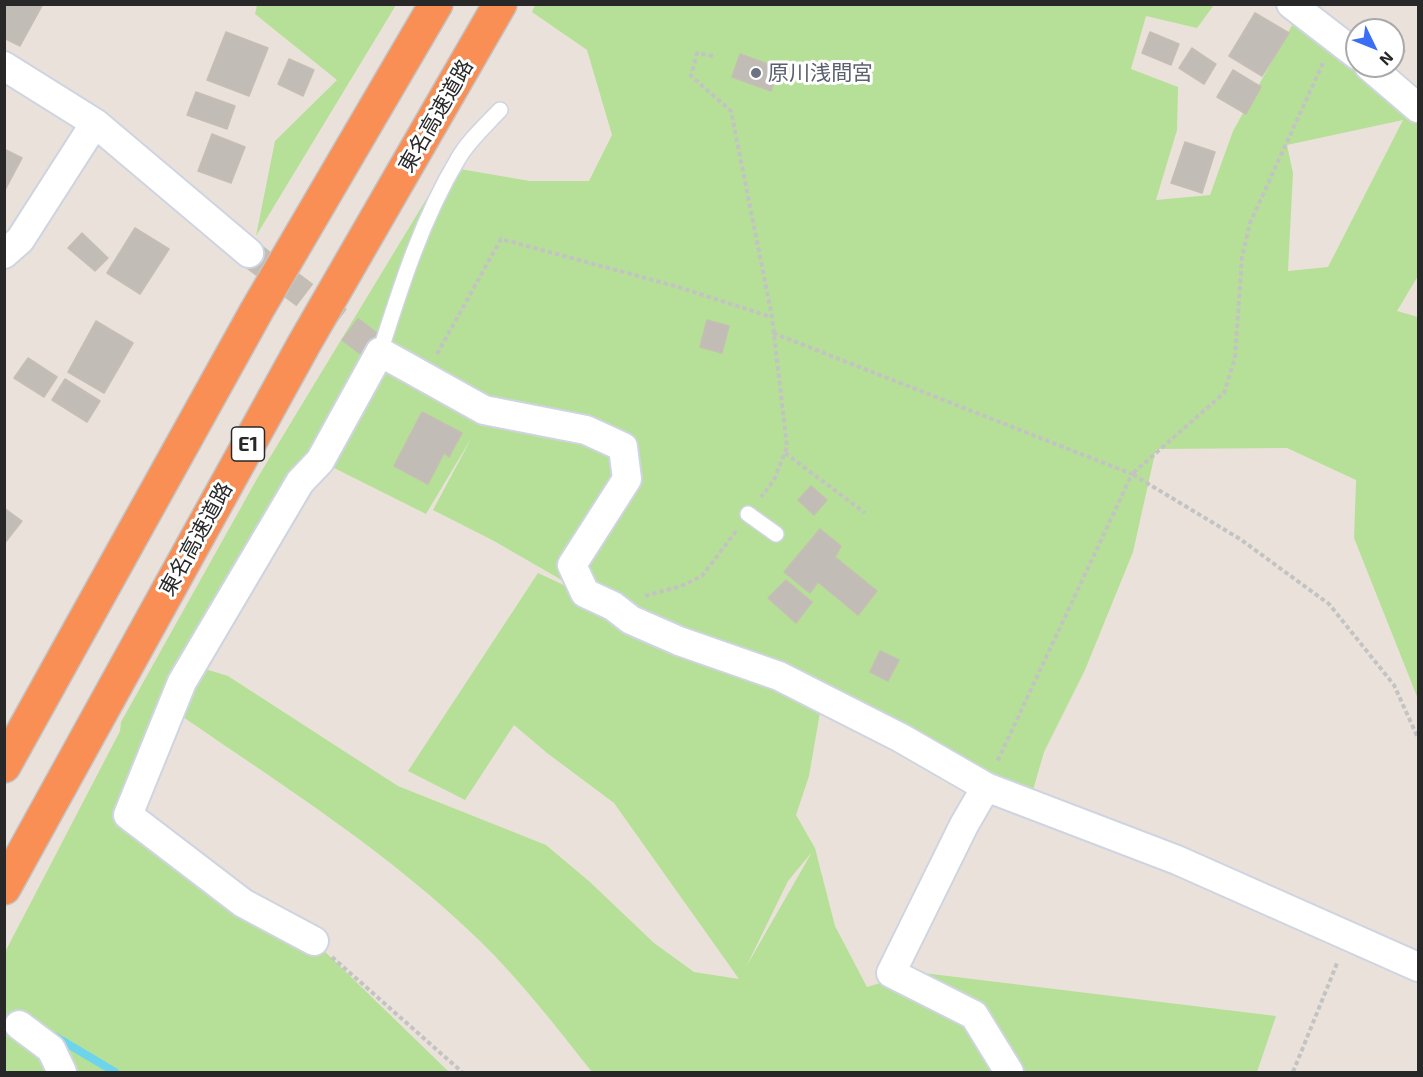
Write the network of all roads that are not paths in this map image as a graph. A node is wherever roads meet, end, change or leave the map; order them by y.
1 (436, 4) edge
2 (500, 4) edge
3 (1291, 4) edge
4 (1345, 45) edge
5 (4, 66) edge
6 (1384, 78) edge
7 (1419, 108) edge
8 (500, 110) dead end
9 (95, 123) junction
10 (249, 253) tunnel mouth
11 (4, 254) edge
12 (380, 352) junction
13 (748, 514) road end
14 (776, 534) dead end
15 (4, 766) edge
16 (986, 787) junction
17 (4, 888) edge
18 (314, 941) road end
19 (1419, 967) edge
20 (19, 1025) dead end
21 (62, 1072) edge
22 (1009, 1072) edge

1 - 15 highway
2 - 17 highway, 東名高速道路 / E1
3 - 4 street
5 - 9 street
6 - 7 street
8 - 12 lane
9 - 10 street
9 - 11 street
12 - 16 street
12 - 18 street
13 - 14 lane
16 - 19 street
16 - 22 street
20 - 21 street

